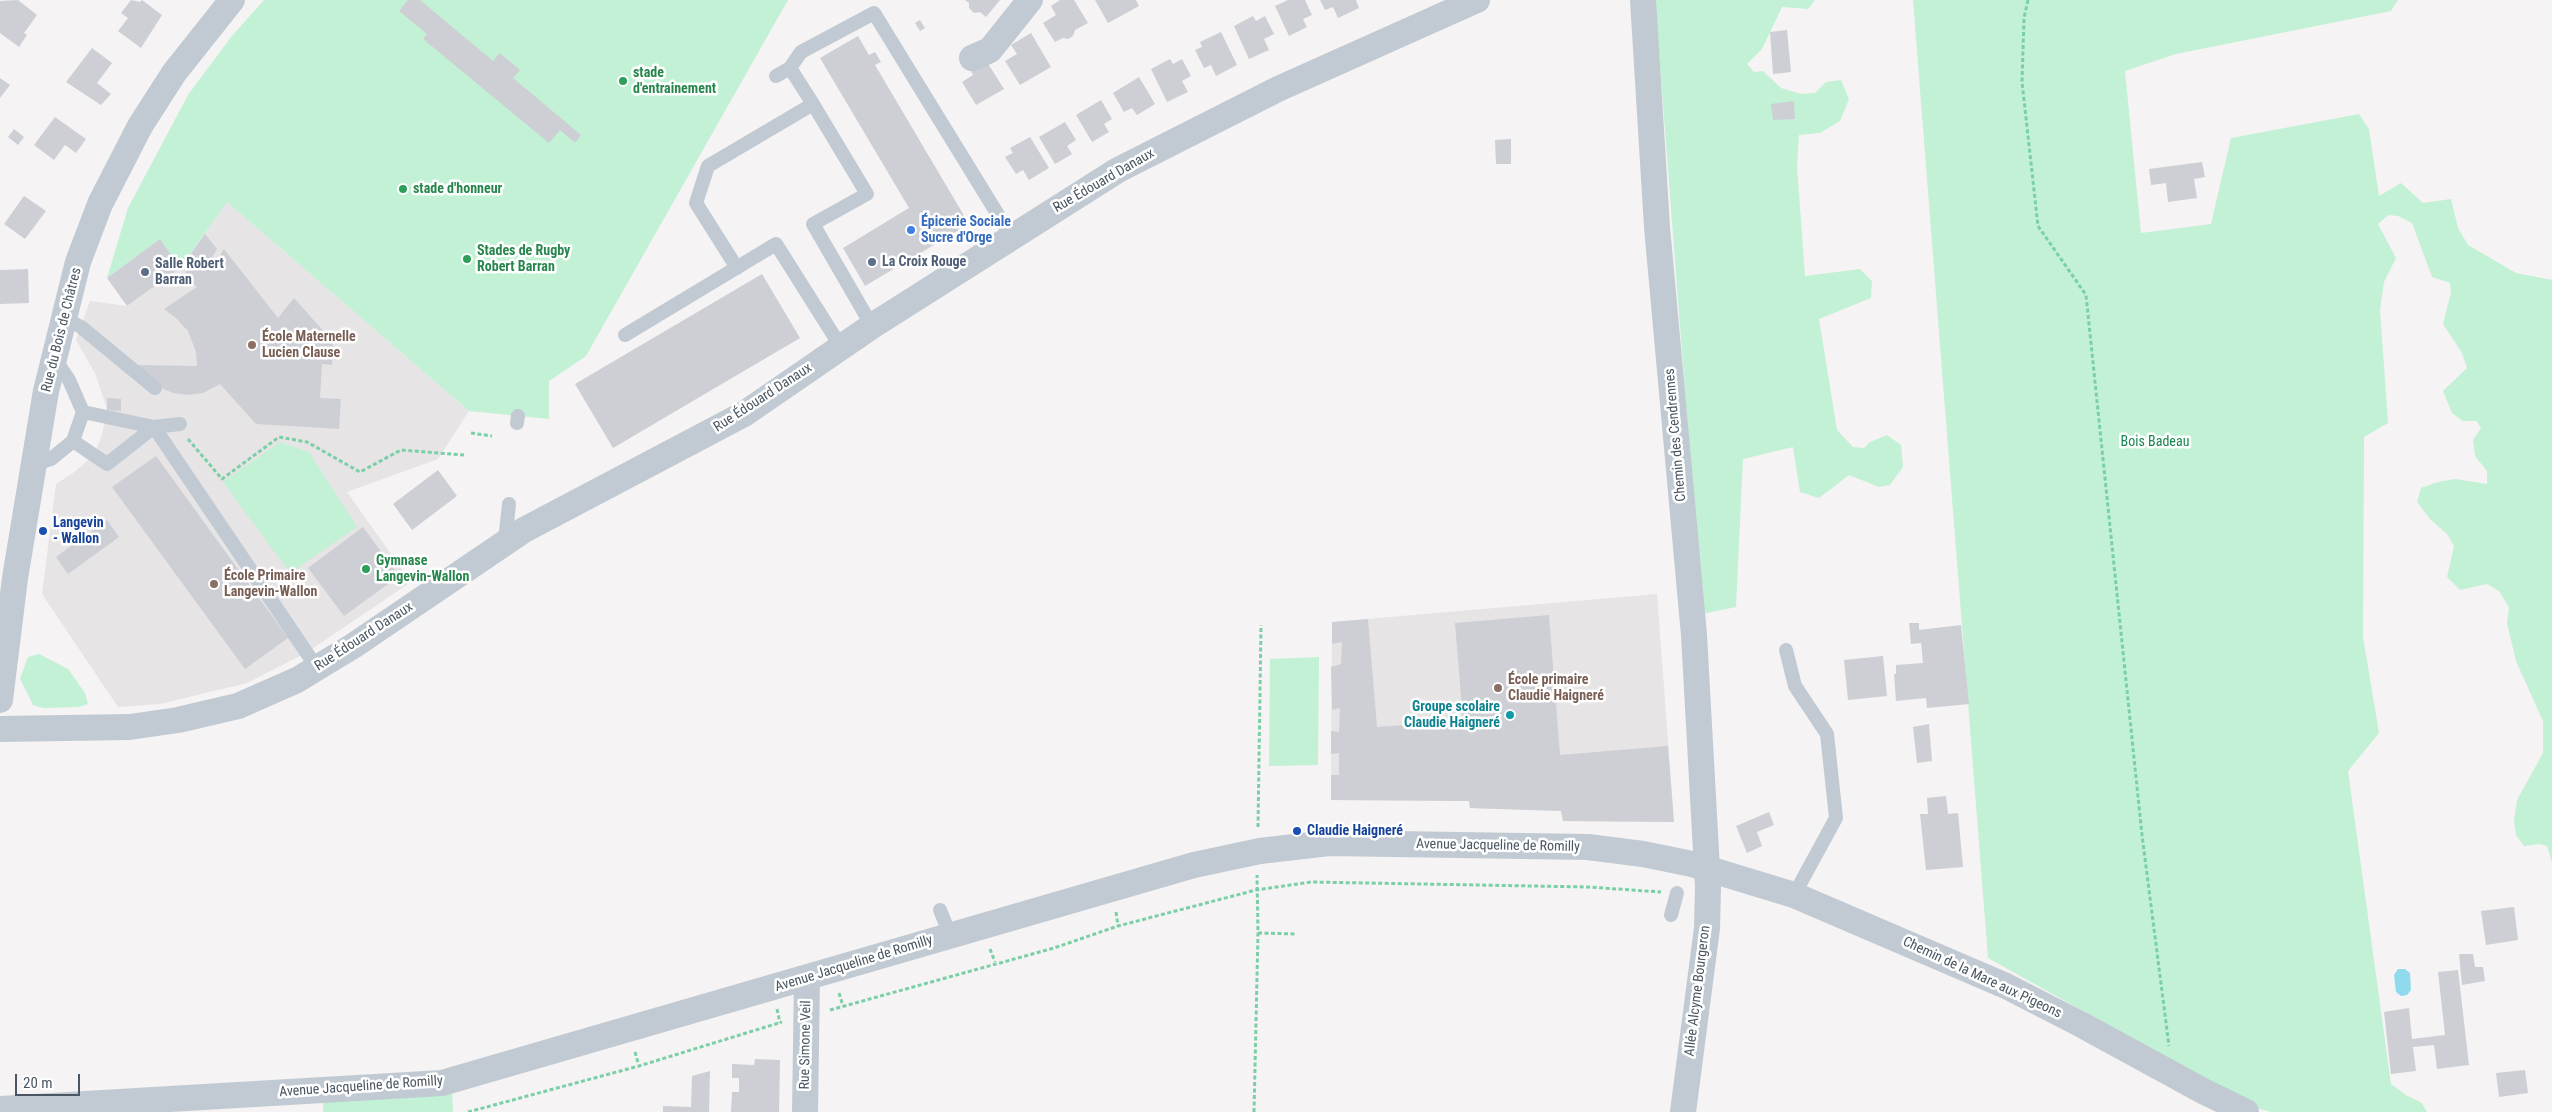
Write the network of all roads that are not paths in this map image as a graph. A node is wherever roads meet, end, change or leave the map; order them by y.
1 (232, 0) edge
2 (1030, 0) edge
3 (1477, 0) edge
4 (1643, 0) edge
5 (972, 58) dead end
6 (790, 68) junction
7 (776, 76) dead end
8 (813, 104) junction
9 (1011, 236) junction
10 (737, 268) junction
11 (63, 317) junction
12 (872, 326) junction
13 (625, 335) dead end
14 (841, 347) junction
15 (53, 357) junction
16 (155, 388) dead end
17 (83, 412) junction
18 (180, 424) dead end
19 (154, 427) junction
20 (73, 441) junction
21 (34, 464) junction
22 (509, 504) dead end
23 (505, 541) junction
24 (10, 543) edge
25 (1786, 650) dead end
26 (317, 668) junction
27 (0, 700) edge
28 (0, 729) edge
29 (1706, 870) junction
30 (1676, 893) road end
31 (1794, 895) junction
32 (940, 910) dead end
33 (1672, 915) dead end
34 (950, 935) junction
35 (807, 978) junction
36 (0, 1108) edge
37 (805, 1112) edge
38 (1683, 1112) edge
39 (2246, 1112) edge

1 - 11 street, Rue du Bois de Châtres
2 - 5 street
3 - 9 street, Rue Édouard Danaux
4 - 29 street, Chemin des Cendrennes
6 - 7 lane
6 - 8 lane
6 - 9 lane
8 - 10 lane
8 - 12 lane
9 - 12 street, Rue Édouard Danaux
10 - 13 lane
10 - 14 lane
11 - 15 street, Rue du Bois de Châtres
11 - 16 lane
12 - 14 street, Rue Édouard Danaux
14 - 23 street, Rue Édouard Danaux
15 - 17 lane
15 - 21 street, Rue du Bois de Châtres
17 - 19 lane
17 - 20 lane
18 - 19 lane
19 - 20 lane
19 - 26 lane
20 - 21 lane
21 - 24 street, Rue du Bois de Châtres
22 - 23 lane
23 - 26 street, Rue Édouard Danaux
24 - 27 street, Rue du Bois de Châtres
25 - 31 lane
26 - 28 street, Rue Édouard Danaux
29 - 31 street, Chemin de la Mare aux Pigeons
29 - 34 street, Avenue Jacqueline de Romilly
29 - 38 street, Allée Alcyme Bourgeron
30 - 33 lane
31 - 39 street, Chemin de la Mare aux Pigeons
32 - 34 lane
34 - 35 street, Avenue Jacqueline de Romilly
35 - 36 street, Avenue Jacqueline de Romilly
35 - 37 street, Rue Simone Veil

